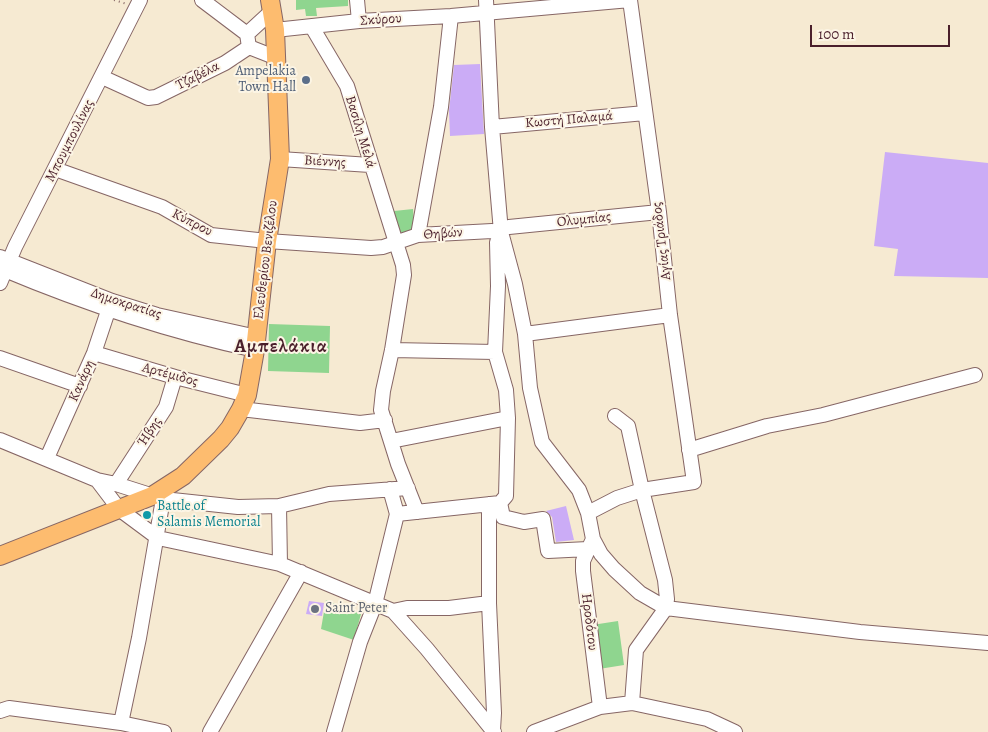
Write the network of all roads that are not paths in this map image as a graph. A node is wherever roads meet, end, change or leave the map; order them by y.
1 (140, 0) edge
2 (202, 0) edge
3 (357, 0) edge
4 (630, 0) edge
5 (271, 6) edge
6 (486, 6) edge
7 (451, 16) junction
8 (359, 21) junction
9 (312, 27) junction
10 (275, 30) junction
11 (248, 41) junction
12 (277, 58) junction
13 (102, 77) junction
14 (645, 113) junction
15 (492, 127) junction
16 (280, 160) junction
17 (370, 165) junction
18 (56, 169) junction
19 (659, 212) junction
20 (509, 227) dead end
21 (418, 235) junction
22 (266, 241) junction
23 (395, 243) junction
24 (3, 268) edge
25 (515, 284) junction
26 (498, 286) junction
27 (110, 306) junction
28 (670, 315) junction
29 (525, 334) junction
30 (256, 344) junction
31 (392, 350) junction
32 (495, 352) junction
33 (94, 353) junction
34 (0, 358) edge
35 (975, 375) dead end
36 (175, 377) junction
37 (80, 386) junction
38 (530, 388) junction
39 (506, 390) junction
40 (244, 402) junction
41 (615, 416) dead end
42 (508, 418) junction
43 (385, 420) junction
44 (0, 440) edge
45 (391, 442) junction
46 (689, 450) junction
47 (47, 458) junction
48 (97, 480) junction
49 (116, 484) junction
50 (408, 488) junction
51 (390, 490) junction
52 (642, 490) junction
53 (158, 498) junction
54 (494, 504) junction
55 (279, 506) junction
56 (119, 509) junction
57 (417, 512) junction
58 (588, 513) junction
59 (397, 514) junction
60 (158, 538) junction
61 (590, 544) junction
62 (0, 556) edge
63 (280, 564) junction
64 (301, 572) junction
65 (489, 603) junction
66 (375, 604) junction
67 (666, 608) junction
68 (393, 611) junction
69 (988, 643) edge
70 (632, 703) junction
71 (600, 707) junction
72 (0, 711) edge
73 (121, 723) junction
74 (493, 731) edge
75 (164, 732) edge
76 (210, 732) edge
77 (334, 732) edge
78 (534, 732) edge
79 (735, 732) edge

1 - 13 street, Μπουμπουλίνας
2 - 11 street
3 - 8 street
4 - 6 street, Σκύρου
4 - 14 street, Αγίας Τριάδος
5 - 10 main road, Ελευθερίου Βενιζέλου
5 - 11 street, Τζαβέλα
6 - 7 street, Σκύρου
6 - 15 street
7 - 8 street, Σκύρου
7 - 21 street
8 - 9 street, Σκύρου
9 - 10 street, Σκύρου
9 - 17 street, Βασίλη Μελά
10 - 12 main road, Ελευθερίου Βενιζέλου
11 - 12 street
11 - 13 street, Τζαβέλα
12 - 16 main road, Ελευθερίου Βενιζέλου
13 - 18 street, Μπουμπουλίνας
14 - 15 street, Κωστή Παλαμά
14 - 19 street, Αγίας Τριάδος
15 - 25 street
16 - 17 street, Βιέννης
16 - 22 main road, Ελευθερίου Βενιζέλου
17 - 23 street, Βασίλη Μελά
18 - 22 street, Κύπρου
18 - 24 street, Μπουμπουλίνας
19 - 20 street, Ολυμπίας
19 - 28 street, Αγίας Τριάδος
21 - 23 street, Θηβών
21 - 26 street, Θηβών
22 - 23 street, Κύπρου
22 - 30 main road, Ελευθερίου Βενιζέλου
23 - 31 street, Βασίλη Μελά
24 - 27 street, Δημοκρατίας
25 - 26 street
25 - 29 street
26 - 32 street
27 - 30 street, Δημοκρατίας
27 - 33 street, Κανάρη
28 - 29 street
28 - 46 street, Αγίας Τριάδος
29 - 38 street
30 - 40 main road, Ελευθερίου Βενιζέλου
31 - 32 street
31 - 43 street, Βασίλη Μελά
32 - 39 street
33 - 36 street, Αρτέμιδος
33 - 37 street, Κανάρη
34 - 37 street
35 - 46 street
36 - 40 street, Αρτέμιδος
36 - 49 street, Ήβης
37 - 47 street, Κανάρη
38 - 39 street
38 - 58 street
39 - 42 street
40 - 43 street, Αρτέμιδος
40 - 53 main road, Ελευθερίου Βενιζέλου
41 - 52 street
42 - 45 street
42 - 54 street
43 - 45 street, Βασίλη Μελά
44 - 47 street
45 - 50 street, Βασίλη Μελά
46 - 52 street, Αγίας Τριάδος
47 - 48 street
48 - 49 street
48 - 56 street
49 - 53 street
50 - 51 street
50 - 57 street, Βασίλη Μελά
51 - 55 street
51 - 59 street
52 - 58 street
52 - 67 street
53 - 55 street
53 - 56 main road, Ελευθερίου Βενιζέλου
53 - 60 street
54 - 57 street
54 - 61 street
54 - 65 street
55 - 63 street
56 - 60 street
56 - 62 main road, Ελευθερίου Βενιζέλου
57 - 59 street
58 - 61 street
59 - 66 street
60 - 63 street
60 - 73 street
61 - 67 street
61 - 71 street, Ηροδότου
63 - 64 street
64 - 66 street
64 - 76 street
65 - 68 street
65 - 74 street
66 - 68 street
66 - 77 street
67 - 69 street
67 - 70 street
68 - 74 street
70 - 71 street
70 - 79 street
71 - 78 street
72 - 73 street
73 - 75 street

